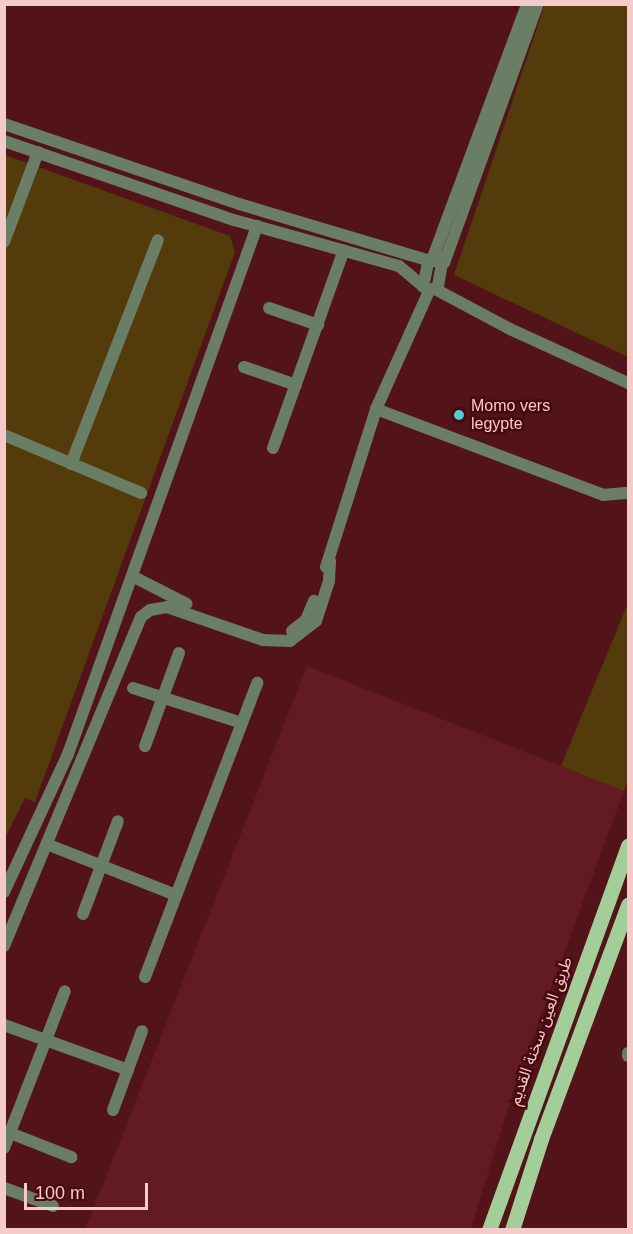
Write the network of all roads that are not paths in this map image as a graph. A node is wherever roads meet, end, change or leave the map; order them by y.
1 (527, 4) edge
2 (538, 4) edge
3 (4, 124) edge
4 (4, 141) edge
5 (38, 152) junction
6 (239, 204) junction
7 (271, 213) junction
8 (234, 220) junction
9 (262, 227) junction
10 (158, 240) dead end
11 (4, 242) edge
12 (344, 250) junction
13 (435, 261) junction
14 (429, 289) junction
15 (269, 308) dead end
16 (318, 325) junction
17 (244, 367) dead end
18 (628, 383) edge
19 (296, 385) junction
20 (376, 409) junction
21 (4, 435) edge
22 (273, 448) dead end
23 (71, 464) junction
24 (141, 493) dead end
25 (628, 493) edge
26 (330, 561) junction
27 (134, 577) junction
28 (160, 593) junction
29 (156, 608) junction
30 (179, 653) dead end
31 (257, 683) dead end
32 (133, 688) dead end
33 (163, 698) junction
34 (242, 723) junction
35 (145, 746) dead end
36 (118, 821) dead end
37 (49, 845) junction
38 (628, 845) edge
39 (102, 866) junction
40 (4, 892) edge
41 (176, 895) junction
42 (628, 905) edge
43 (83, 914) dead end
44 (4, 946) edge
45 (145, 977) dead end
46 (65, 991) dead end
47 (4, 1025) edge
48 (142, 1030) dead end
49 (46, 1040) junction
50 (128, 1070) junction
51 (114, 1110) dead end
52 (10, 1133) junction
53 (4, 1148) edge
54 (71, 1157) dead end
55 (4, 1188) edge
56 (53, 1206) dead end
57 (489, 1230) edge
58 (512, 1230) edge

1 - 13 street
2 - 13 street
3 - 6 street
4 - 5 street
5 - 8 street
5 - 11 street
6 - 7 street
6 - 8 street
7 - 9 street
7 - 13 street
8 - 9 street
9 - 12 street
9 - 27 street
10 - 23 street
12 - 14 street
12 - 16 street
13 - 14 street
13 - 14 street
14 - 18 street
14 - 20 street
15 - 16 street
16 - 19 street
17 - 19 street
19 - 22 street
20 - 25 street
20 - 26 street
21 - 23 street
23 - 24 street
26 - 28 street
26 - 29 street
27 - 28 street
27 - 40 street
28 - 29 street
29 - 37 street
30 - 33 street
31 - 34 street
32 - 33 street
33 - 34 street
33 - 35 street
34 - 41 street
36 - 39 street
37 - 39 street
37 - 44 street
38 - 57 main road, طريق العين سخنة القديم
39 - 41 street
39 - 43 street
41 - 45 street
42 - 58 main road
46 - 49 street
47 - 49 street
48 - 50 street
49 - 50 street
49 - 52 street
50 - 51 street
52 - 53 street
52 - 54 street
55 - 56 street

